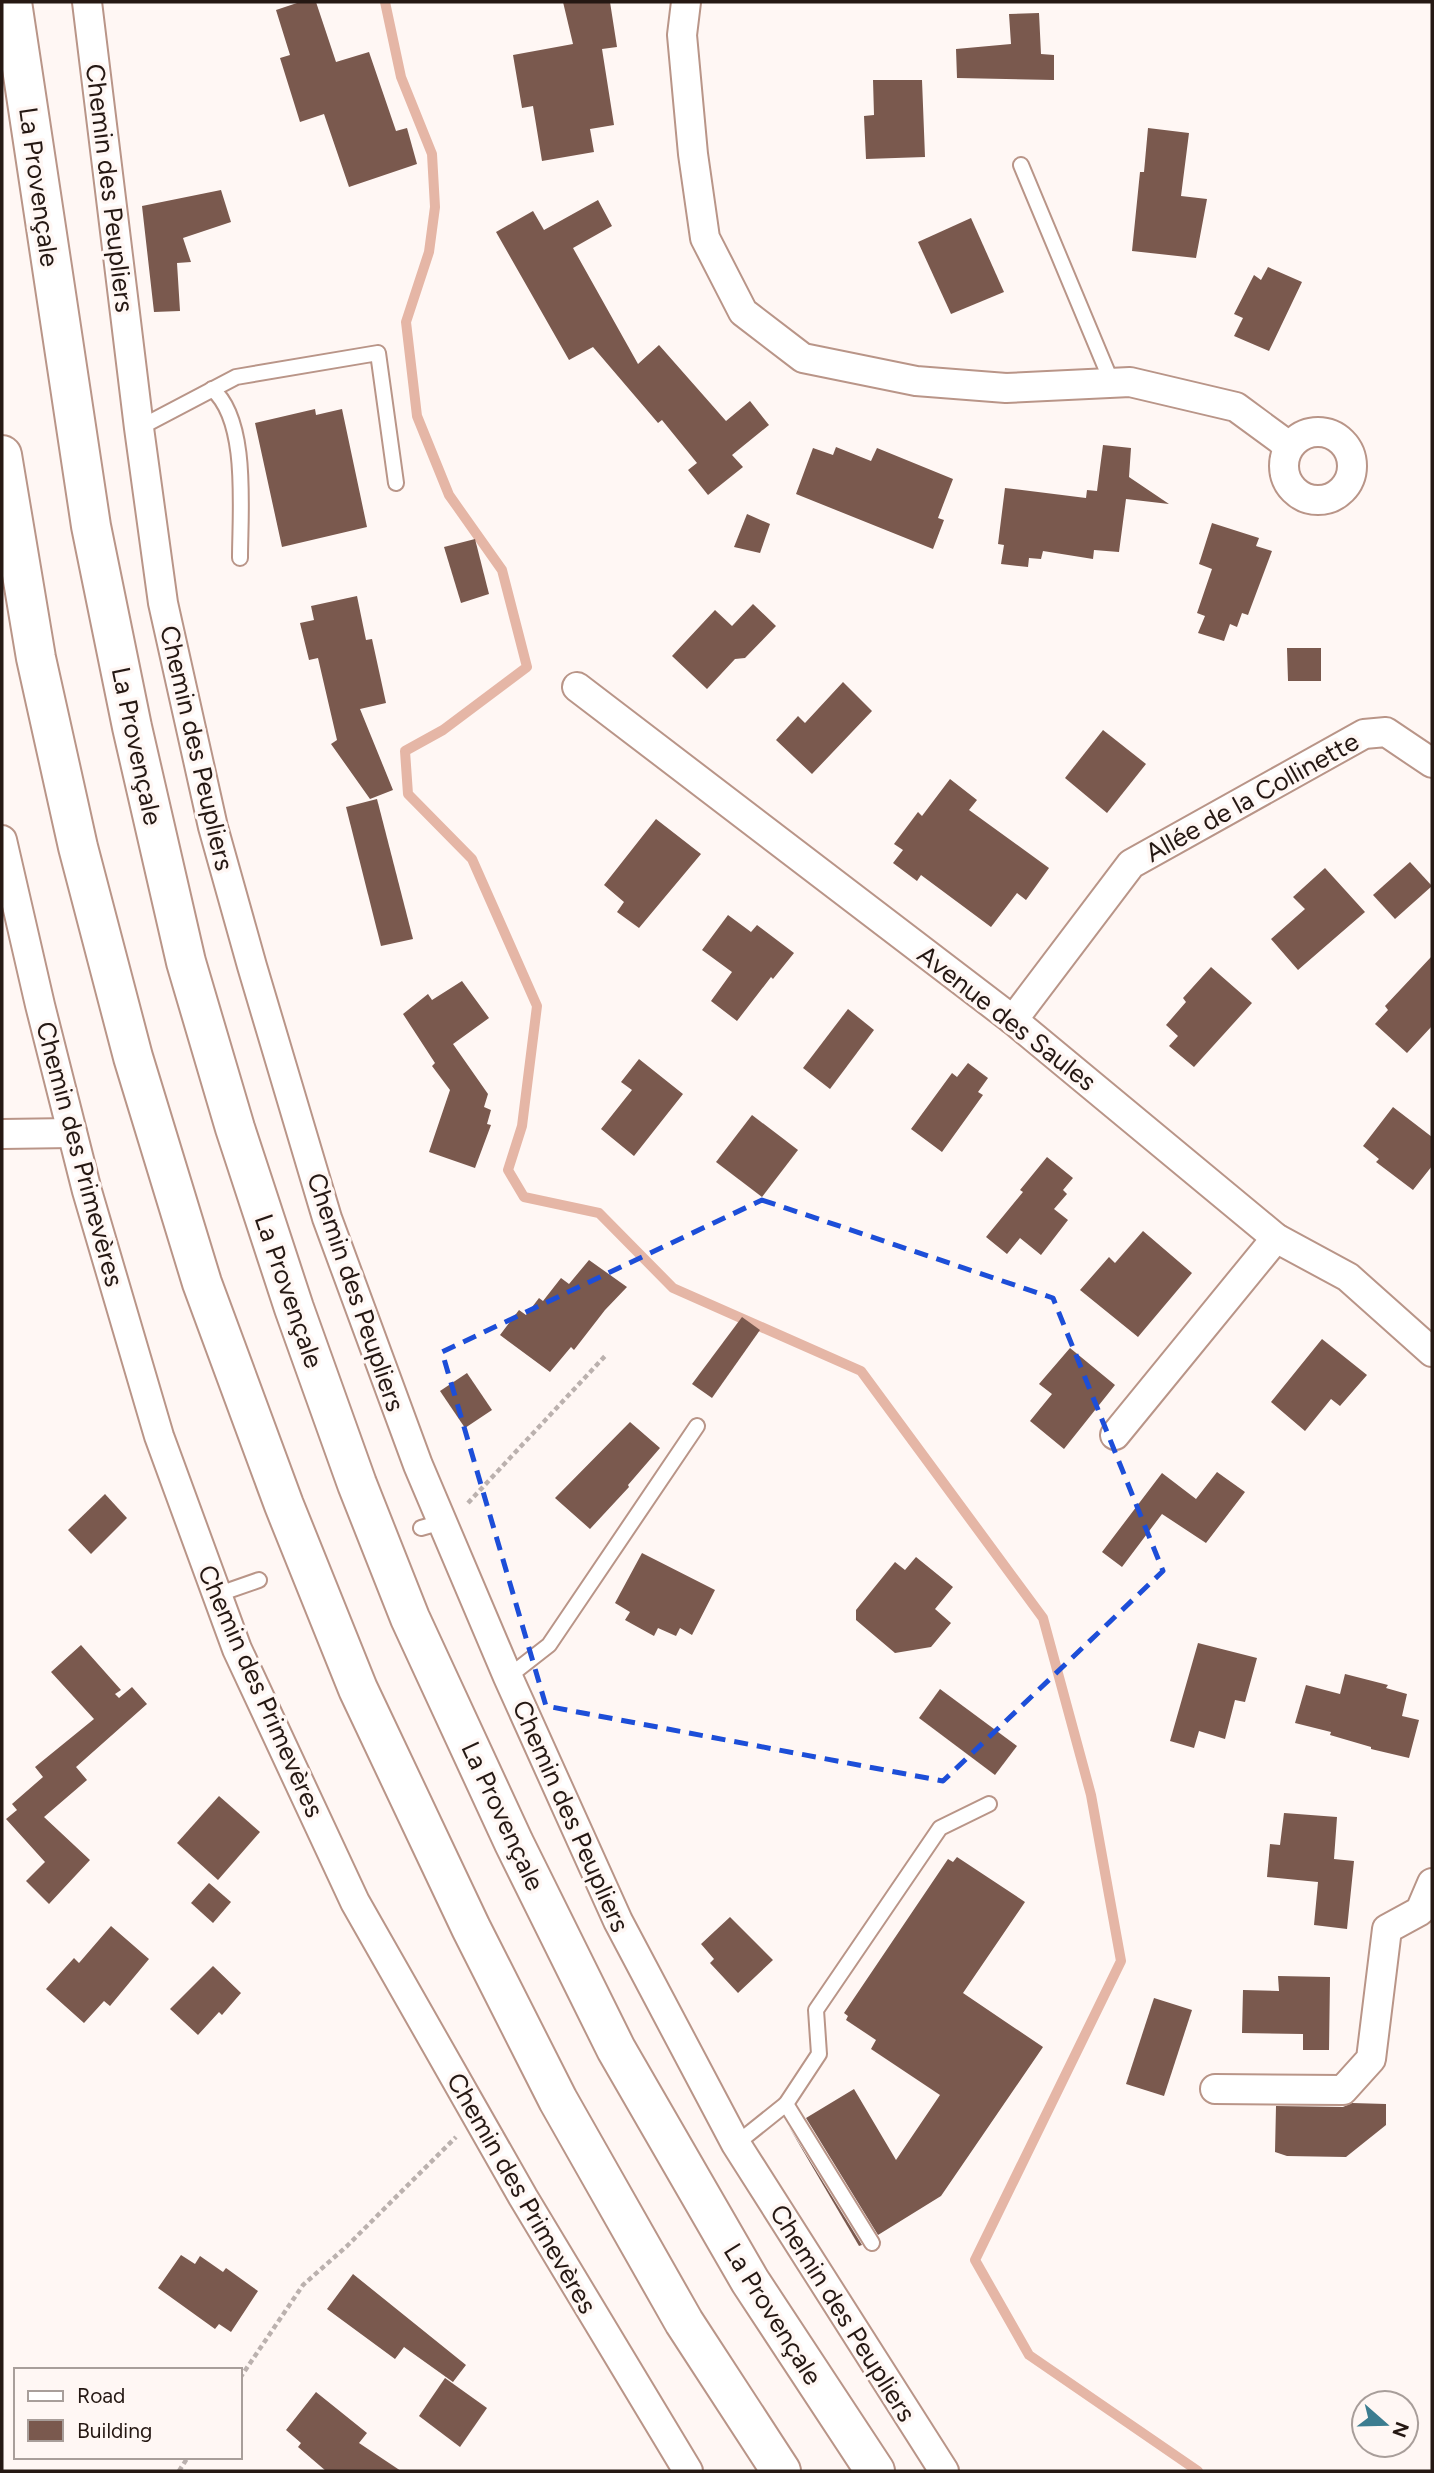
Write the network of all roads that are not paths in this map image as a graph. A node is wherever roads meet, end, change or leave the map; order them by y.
1 (12, 2) edge
2 (87, 2) edge
3 (686, 2) edge
4 (1021, 165) dead end
5 (1112, 383) junction
6 (212, 389) junction
7 (139, 428) junction
8 (1289, 446) dead end
9 (2, 455) edge
10 (396, 483) dead end
11 (240, 558) dead end
12 (577, 687) dead end
13 (1432, 763) edge
14 (2, 840) edge
15 (1013, 1020) junction
16 (72, 1133) junction
17 (2, 1134) edge
18 (1276, 1238) junction
19 (1432, 1352) edge
20 (697, 1426) dead end
21 (1115, 1435) dead end
22 (259, 1580) dead end
23 (216, 1595) junction
24 (508, 1677) junction
25 (989, 1804) dead end
26 (1432, 1883) edge
27 (1215, 2089) dead end
28 (786, 2104) junction
29 (736, 2144) junction
30 (872, 2243) dead end
31 (688, 2471) edge
32 (781, 2471) edge
33 (875, 2471) edge
34 (944, 2471) edge

1 - 33 highway, La Provençale
2 - 7 street, Chemin des Peupliers
3 - 5 street
4 - 5 lane
5 - 8 street
6 - 7 lane
6 - 10 lane
6 - 11 lane
7 - 24 street, Chemin des Peupliers
9 - 32 highway
12 - 15 street, Avenue des Saules
13 - 15 street, Allée de la Collinette
14 - 16 street, Chemin des Primevères
15 - 18 street, Avenue des Saules
16 - 17 street
16 - 23 street, Chemin des Primevères
18 - 19 street, Avenue des Saules
18 - 21 street
20 - 24 lane
22 - 23 lane
23 - 31 street, Chemin des Primevères
24 - 29 street, Chemin des Peupliers
25 - 28 lane
26 - 27 street
28 - 29 lane
28 - 30 lane
29 - 34 street, Chemin des Peupliers

